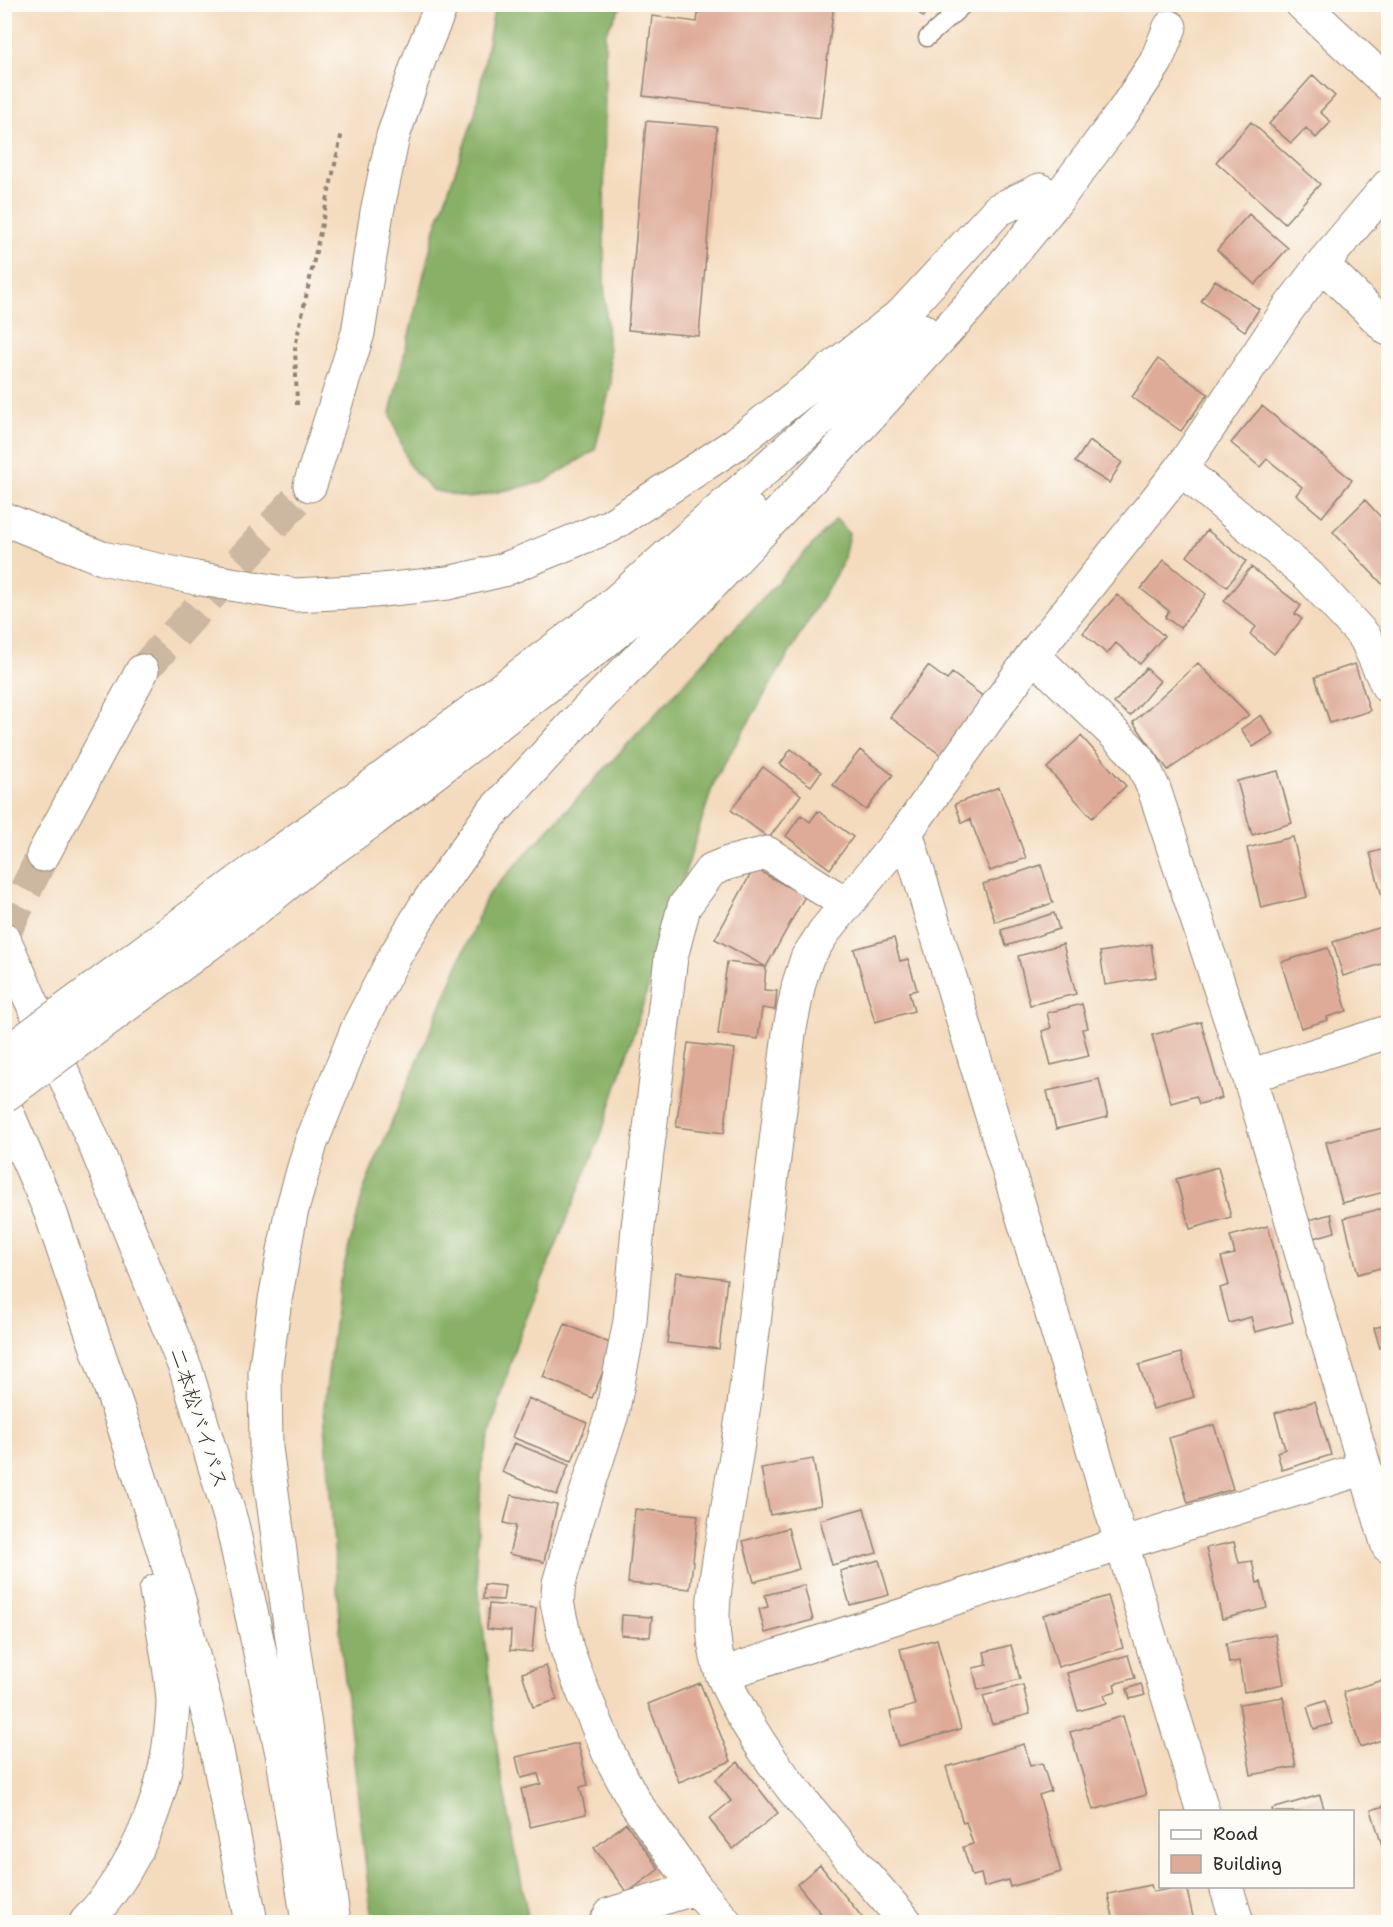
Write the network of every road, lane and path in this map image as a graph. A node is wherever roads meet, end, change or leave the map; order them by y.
1 (442, 4) edge
2 (965, 4) edge
3 (1302, 4) edge
4 (1177, 16) edge
5 (927, 38) dead end
6 (1389, 84) edge
7 (342, 132) dead end
8 (1389, 186) edge
9 (1040, 190) junction
10 (1322, 264) junction
11 (1389, 329) edge
12 (930, 350) junction
13 (298, 412) dead end
14 (1181, 469) junction
15 (310, 485) tunnel mouth
16 (4, 519) edge
17 (1033, 655) junction
18 (142, 671) tunnel mouth
19 (1389, 687) edge
20 (906, 832) junction
21 (43, 855) tunnel mouth
22 (846, 904) junction
23 (4, 939) edge
24 (1389, 1032) edge
25 (4, 1055) edge
26 (1249, 1076) junction
27 (4, 1096) edge
28 (4, 1105) edge
29 (123, 1424) junction
30 (1365, 1468) junction
31 (1121, 1544) junction
32 (1389, 1546) edge
33 (722, 1674) junction
34 (1202, 1810) edge
35 (696, 1888) junction
36 (1226, 1888) edge
37 (86, 1923) edge
38 (251, 1923) edge
39 (308, 1923) edge
40 (334, 1923) edge
41 (606, 1923) edge
42 (725, 1923) edge
43 (906, 1923) edge
44 (1237, 1923) edge

1 - 15 main road
2 - 5 lane
3 - 6 main road
4 - 9 main road
4 - 12 main road
7 - 13 path
8 - 10 main road
9 - 16 main road
9 - 25 main road, bridge
10 - 11 main road
10 - 14 main road
12 - 27 main road, bridge
12 - 40 main road
14 - 17 main road
14 - 19 main road
17 - 20 main road
17 - 26 main road
18 - 21 main road
20 - 22 main road
20 - 31 main road
22 - 33 main road
22 - 35 main road
23 - 39 main road, 二本松バイパス
24 - 26 main road
26 - 30 main road
28 - 29 main road
29 - 37 main road
29 - 38 main road
30 - 31 main road
30 - 32 main road
31 - 33 main road
31 - 34 main road
33 - 43 main road
35 - 41 main road
35 - 42 main road
36 - 44 main road

